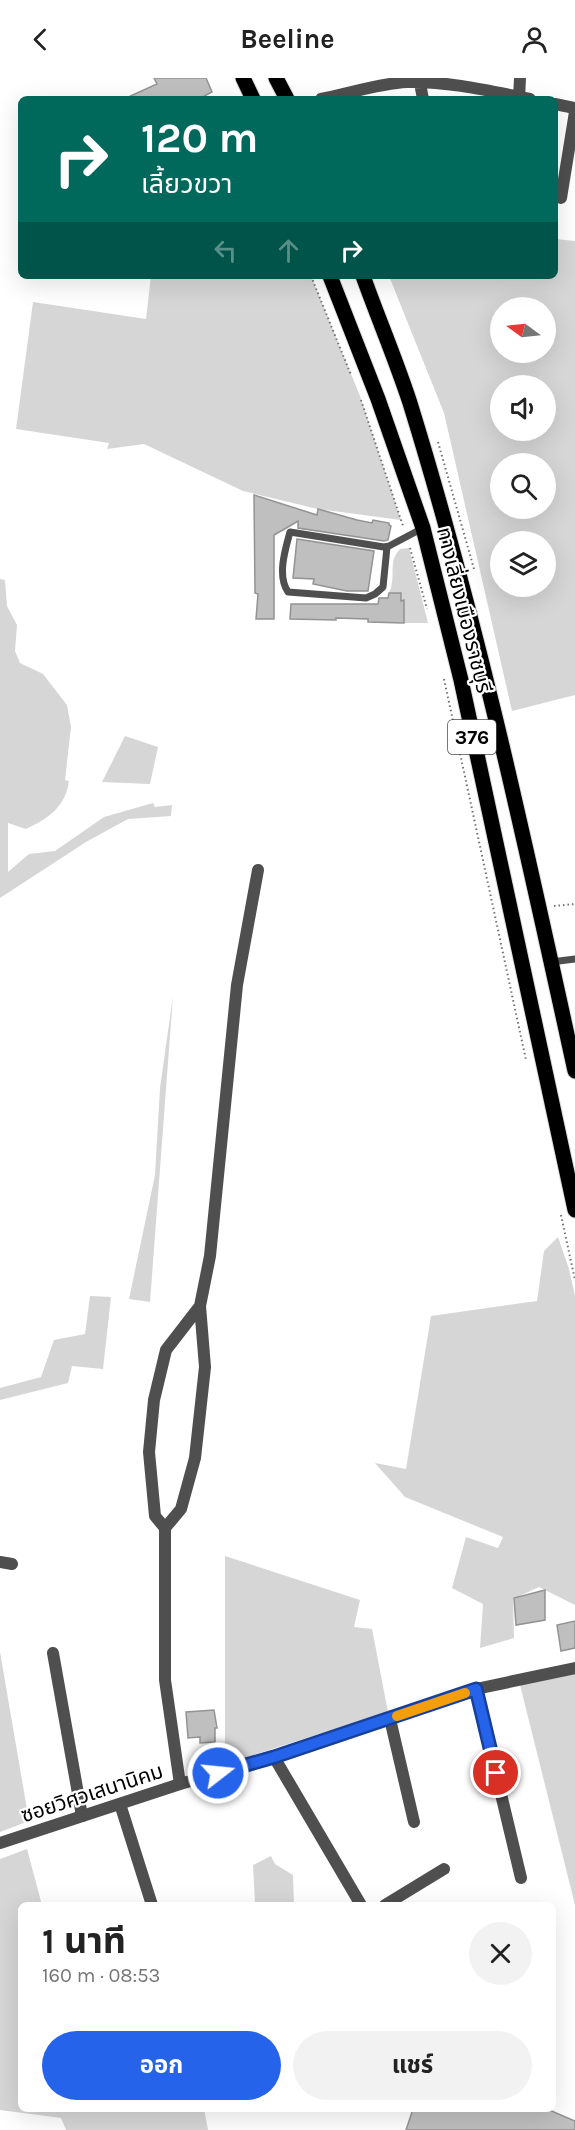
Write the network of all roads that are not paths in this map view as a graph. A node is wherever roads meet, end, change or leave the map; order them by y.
1 (243, 78) edge
2 (276, 78) edge
3 (520, 78) edge
4 (419, 80) edge
5 (475, 83) edge
6 (252, 96) edge
7 (285, 96) edge
8 (336, 96) edge
9 (422, 96) edge
10 (517, 96) edge
11 (523, 96) edge
12 (558, 105) edge
13 (575, 108) edge
14 (575, 112) edge
15 (561, 198) dead end
16 (331, 279) edge
17 (364, 279) edge
18 (423, 528) junction
19 (387, 547) junction
20 (485, 674) junction
21 (461, 680) junction
22 (258, 870) dead end
23 (575, 959) edge
24 (551, 962) junction
25 (575, 1071) edge
26 (567, 1210) edge
27 (200, 1306) junction
28 (165, 1528) junction
29 (53, 1653) dead end
30 (575, 1668) edge
31 (476, 1689) junction
32 (390, 1719) junction
33 (274, 1757) junction
34 (180, 1784) junction
35 (120, 1804) junction
36 (82, 1816) junction
37 (414, 1822) dead end
38 (0, 1844) edge
39 (444, 1869) dead end
40 (521, 1878) dead end
41 (151, 1902) edge
42 (359, 1902) edge
43 (390, 1902) edge

1 - 6 main road
2 - 7 main road
3 - 11 street
4 - 5 street
4 - 8 street
4 - 9 street
5 - 10 street
12 - 13 street
14 - 15 street
16 - 18 main road, ทางเลี่ยงเมืองราชบุรี / 376
17 - 20 main road, ทางเลี่ยงเมืองราชบุรี / 376
18 - 19 lane
18 - 21 main road, ทางเลี่ยงเมืองราชบุรี / 376
19 - 19 lane
20 - 21 main road
20 - 24 main road, ทางเลี่ยงเมืองราชบุรี / 376
21 - 26 main road, ทางเลี่ยงเมืองราชบุรี / 376
22 - 27 street
23 - 24 lane
24 - 25 main road, ทางเลี่ยงเมืองราชบุรี / 376
27 - 28 street
27 - 28 street
28 - 34 street
29 - 36 street
30 - 31 street, ซอยวิศวเสนานิคม
31 - 32 street, ซอยวิศวเสนานิคม
31 - 40 street
32 - 33 street, ซอยวิศวเสนานิคม
32 - 37 street
33 - 34 street, ซอยวิศวเสนานิคม
33 - 42 street
34 - 35 street, ซอยวิศวเสนานิคม
35 - 36 street, ซอยวิศวเสนานิคม
35 - 41 street
36 - 38 street, ซอยวิศวเสนานิคม
39 - 43 street

